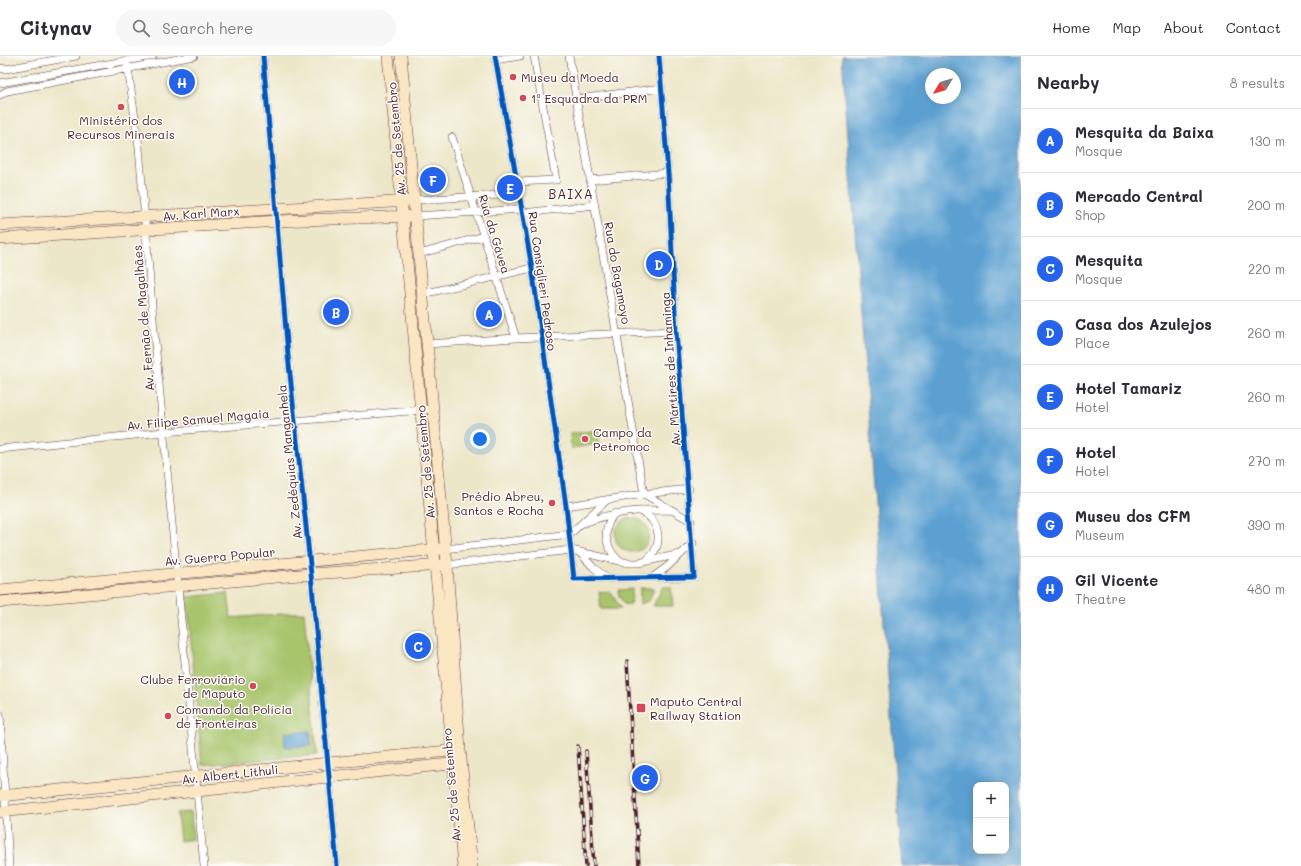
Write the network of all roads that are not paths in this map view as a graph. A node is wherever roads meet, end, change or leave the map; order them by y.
1 (76, 56) edge
2 (153, 56) edge
3 (194, 56) edge
4 (263, 56) edge
5 (388, 56) edge
6 (401, 56) edge
7 (520, 56) edge
8 (534, 56) edge
9 (569, 56) edge
10 (659, 56) edge
11 (128, 58) edge
12 (495, 58) edge
13 (111, 60) edge
14 (0, 68) edge
15 (129, 69) junction
16 (0, 78) edge
17 (0, 83) edge
18 (662, 88) junction
19 (0, 95) edge
20 (577, 99) junction
21 (452, 137) dead end
22 (668, 173) junction
23 (590, 180) junction
24 (517, 182) junction
25 (519, 194) junction
26 (472, 196) junction
27 (414, 200) junction
28 (402, 201) junction
29 (595, 205) junction
30 (277, 208) junction
31 (523, 211) junction
32 (476, 212) junction
33 (145, 216) junction
34 (416, 216) junction
35 (404, 217) junction
36 (278, 222) junction
37 (0, 225) edge
38 (146, 230) junction
39 (484, 236) junction
40 (0, 239) edge
41 (419, 254) junction
42 (532, 268) junction
43 (497, 277) junction
44 (423, 294) junction
45 (676, 331) junction
46 (618, 334) junction
47 (516, 338) junction
48 (541, 338) junction
49 (427, 344) junction
50 (433, 409) junction
51 (421, 410) junction
52 (295, 422) junction
53 (164, 432) junction
54 (0, 449) edge
55 (689, 490) junction
56 (644, 494) junction
57 (607, 500) junction
58 (566, 506) junction
59 (638, 510) junction
60 (674, 510) junction
61 (615, 514) junction
62 (691, 521) junction
63 (581, 524) junction
64 (570, 534) junction
65 (693, 543) junction
66 (445, 549) junction
67 (434, 550) junction
68 (571, 550) junction
69 (581, 554) junction
70 (682, 554) junction
71 (310, 561) junction
72 (619, 561) junction
73 (645, 561) junction
74 (447, 565) junction
75 (435, 566) junction
76 (177, 573) junction
77 (311, 574) junction
78 (651, 578) junction
79 (608, 579) junction
80 (178, 586) junction
81 (0, 590) edge
82 (0, 602) edge
83 (0, 715) edge
84 (456, 750) junction
85 (328, 762) junction
86 (457, 763) junction
87 (196, 776) junction
88 (329, 778) junction
89 (197, 790) junction
90 (3, 796) edge
91 (3, 812) edge
92 (10, 866) edge
93 (204, 866) edge
94 (338, 866) edge
95 (463, 866) edge
96 (472, 866) edge

1 - 14 street
2 - 11 street
3 - 15 street
4 - 30 street, Av. Zedéquias Manganhela
5 - 28 main road, Av. 25 de Setembro
6 - 27 main road, Av. 25 de Setembro
7 - 12 street
8 - 24 street
9 - 20 street, Rua do Bagamoyo
10 - 18 street, Av. Mártires de Inhaminga
11 - 13 street
11 - 15 street, Av. Fernão de Magalhães
12 - 24 street, Rua Consiglieri Pedroso
13 - 16 street
13 - 17 street
15 - 19 street
15 - 33 street, Av. Fernão de Magalhães
18 - 20 street
18 - 22 street, Av. Mártires de Inhaminga
20 - 23 street, Rua do Bagamoyo
21 - 26 street, Rua da Gávea
22 - 23 street
22 - 45 street, Av. Mártires de Inhaminga
23 - 29 street, Rua do Bagamoyo
24 - 25 street, Rua Consiglieri Pedroso
25 - 26 street
25 - 31 street, Rua Consiglieri Pedroso
26 - 27 street
26 - 32 street, Rua da Gávea
27 - 28 main road, Av. Karl Marx
27 - 34 main road, Av. 25 de Setembro
28 - 30 main road, Av. Karl Marx
28 - 35 main road, Av. 25 de Setembro
29 - 31 street
29 - 46 street, Rua do Bagamoyo
30 - 33 main road, Av. Karl Marx
30 - 36 street, Av. Zedéquias Manganhela
31 - 32 street
31 - 42 street, Rua Consiglieri Pedroso
32 - 34 street
32 - 39 street, Rua da Gávea
33 - 37 main road, Av. Karl Marx
33 - 38 street, Av. Fernão de Magalhães
34 - 35 main road, Av. Karl Marx
34 - 41 main road, Av. 25 de Setembro
35 - 36 main road, Av. Karl Marx
35 - 51 main road, Av. 25 de Setembro
36 - 38 main road, Av. Karl Marx
36 - 52 street, Av. Zedéquias Manganhela
38 - 40 main road, Av. Karl Marx
38 - 53 street, Av. Fernão de Magalhães
39 - 41 street
39 - 43 street, Rua da Gávea
41 - 44 main road, Av. 25 de Setembro
42 - 43 street
42 - 48 street, Rua Consiglieri Pedroso
43 - 44 street
43 - 47 street, Rua da Gávea
44 - 49 main road, Av. 25 de Setembro
45 - 46 street
45 - 55 street, Av. Mártires de Inhaminga
46 - 48 street
46 - 56 street, Rua do Bagamoyo
47 - 48 street
47 - 49 street
48 - 58 street, Rua Consiglieri Pedroso
49 - 50 main road, Av. 25 de Setembro
50 - 51 street, Av. Filipe Samuel Magaia
50 - 66 main road, Av. 25 de Setembro
51 - 52 street, Av. Filipe Samuel Magaia
51 - 67 main road, Av. 25 de Setembro
52 - 53 street, Av. Filipe Samuel Magaia
52 - 71 street, Av. Zedéquias Manganhela
53 - 54 street, Av. Filipe Samuel Magaia
53 - 76 street, Av. Fernão de Magalhães
55 - 56 street
55 - 62 street, Av. Mártires de Inhaminga
56 - 57 street
56 - 60 street
57 - 58 street
57 - 63 street
58 - 64 street, Rua Consiglieri Pedroso
59 - 60 street
59 - 61 street
59 - 73 street
60 - 62 street
61 - 63 street
61 - 72 street
62 - 65 street, Av. Mártires de Inhaminga
63 - 64 street
64 - 66 street, Av. Guerra Popular
64 - 68 street, Rua Consiglieri Pedroso
65 - 70 street
65 - 78 street, Av. Mártires de Inhaminga
66 - 67 main road, Av. Guerra Popular
66 - 74 main road, Av. 25 de Setembro
67 - 71 main road, Av. Guerra Popular
67 - 75 main road, Av. 25 de Setembro
68 - 69 street
68 - 74 street
68 - 79 street, Rua Consiglieri Pedroso
69 - 72 street
69 - 79 street
70 - 73 street
70 - 78 street
71 - 76 main road, Av. Guerra Popular
71 - 77 street, Av. Zedéquias Manganhela
72 - 73 street
74 - 75 main road
74 - 84 main road, Av. 25 de Setembro
75 - 77 main road
75 - 84 main road, Av. 25 de Setembro
76 - 80 street, Av. Fernão de Magalhães
76 - 81 main road, Av. Guerra Popular
77 - 80 main road
77 - 85 street, Av. Zedéquias Manganhela
78 - 79 street
80 - 82 main road
80 - 87 street
83 - 90 street
84 - 85 main road, Av. Albert Lithuli
84 - 86 main road, Av. 25 de Setembro
85 - 87 main road, Av. Albert Lithuli
85 - 88 street, Av. Zedéquias Manganhela
86 - 88 main road, Av. Albert Lithuli
86 - 95 main road, Av. 25 de Setembro
86 - 96 main road, Av. 25 de Setembro
87 - 89 street
87 - 90 main road, Av. Albert Lithuli
88 - 89 main road, Av. Albert Lithuli
88 - 94 street, Av. Zedéquias Manganhela
89 - 91 main road, Av. Albert Lithuli
89 - 93 street
90 - 91 street
91 - 92 street

